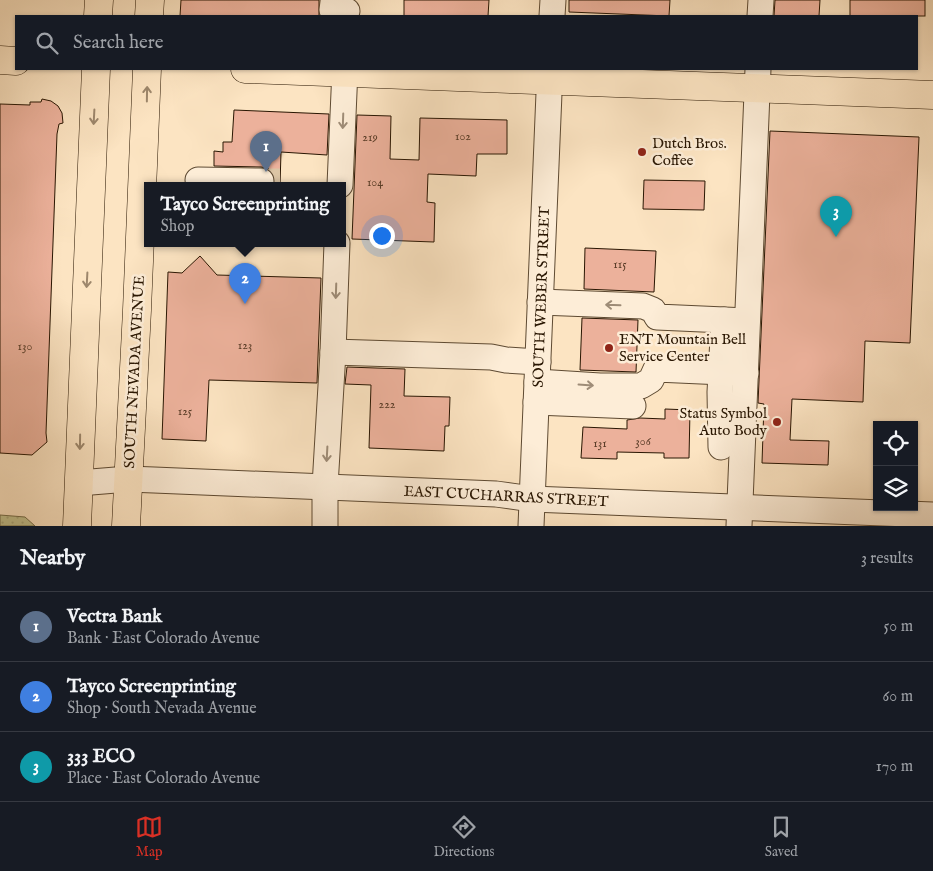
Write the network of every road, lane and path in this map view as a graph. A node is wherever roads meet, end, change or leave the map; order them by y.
1 (98, 0) edge
2 (150, 0) edge
3 (553, 0) edge
4 (760, 0) edge
5 (98, 15) edge
6 (149, 15) edge
7 (552, 15) edge
8 (760, 15) edge
9 (0, 60) edge
10 (15, 61) edge
11 (96, 70) edge
12 (147, 70) edge
13 (295, 70) edge
14 (345, 71) edge
15 (550, 74) edge
16 (757, 79) edge
17 (933, 96) edge
18 (198, 180) dead end
19 (261, 181) dead end
20 (340, 182) edge
21 (337, 247) edge
22 (540, 302) junction
23 (736, 320) junction
24 (333, 352) junction
25 (729, 379) junction
26 (537, 382) junction
27 (633, 406) dead end
28 (732, 449) junction
29 (128, 479) junction
30 (79, 484) junction
31 (325, 486) junction
32 (532, 500) junction
33 (933, 515) edge
34 (740, 517) edge
35 (77, 526) edge
36 (126, 526) edge
37 (325, 526) edge
38 (531, 526) edge

1 - 5 main road
2 - 6 main road
3 - 7 street
4 - 8 street
9 - 10 main road
11 -> 30 main road
29 -> 12 main road, SOUTH NEVADA AVENUE
13 - 14 main road
14 - 15 main road
14 -> 20 street
15 - 16 main road
15 - 22 street, SOUTH WEBER STREET
16 - 17 main road
16 - 23 street
18 - 19 street
21 -> 24 street
23 -> 22 street
22 - 26 street, SOUTH WEBER STREET
23 - 25 street
24 - 26 street
24 -> 31 street
26 -> 25 street
25 - 28 street
25 - 28 street
26 - 27 street
26 - 32 street, SOUTH WEBER STREET
28 - 34 street
29 - 30 street, EAST CUCHARRAS STREET
29 - 31 street, EAST CUCHARRAS STREET
29 - 36 main road, SOUTH NEVADA AVENUE
30 - 35 main road
31 - 32 street, EAST CUCHARRAS STREET
31 - 37 street
32 - 34 street, EAST CUCHARRAS STREET
32 - 38 street, SOUTH WEBER STREET
33 - 34 street, EAST CUCHARRAS STREET

